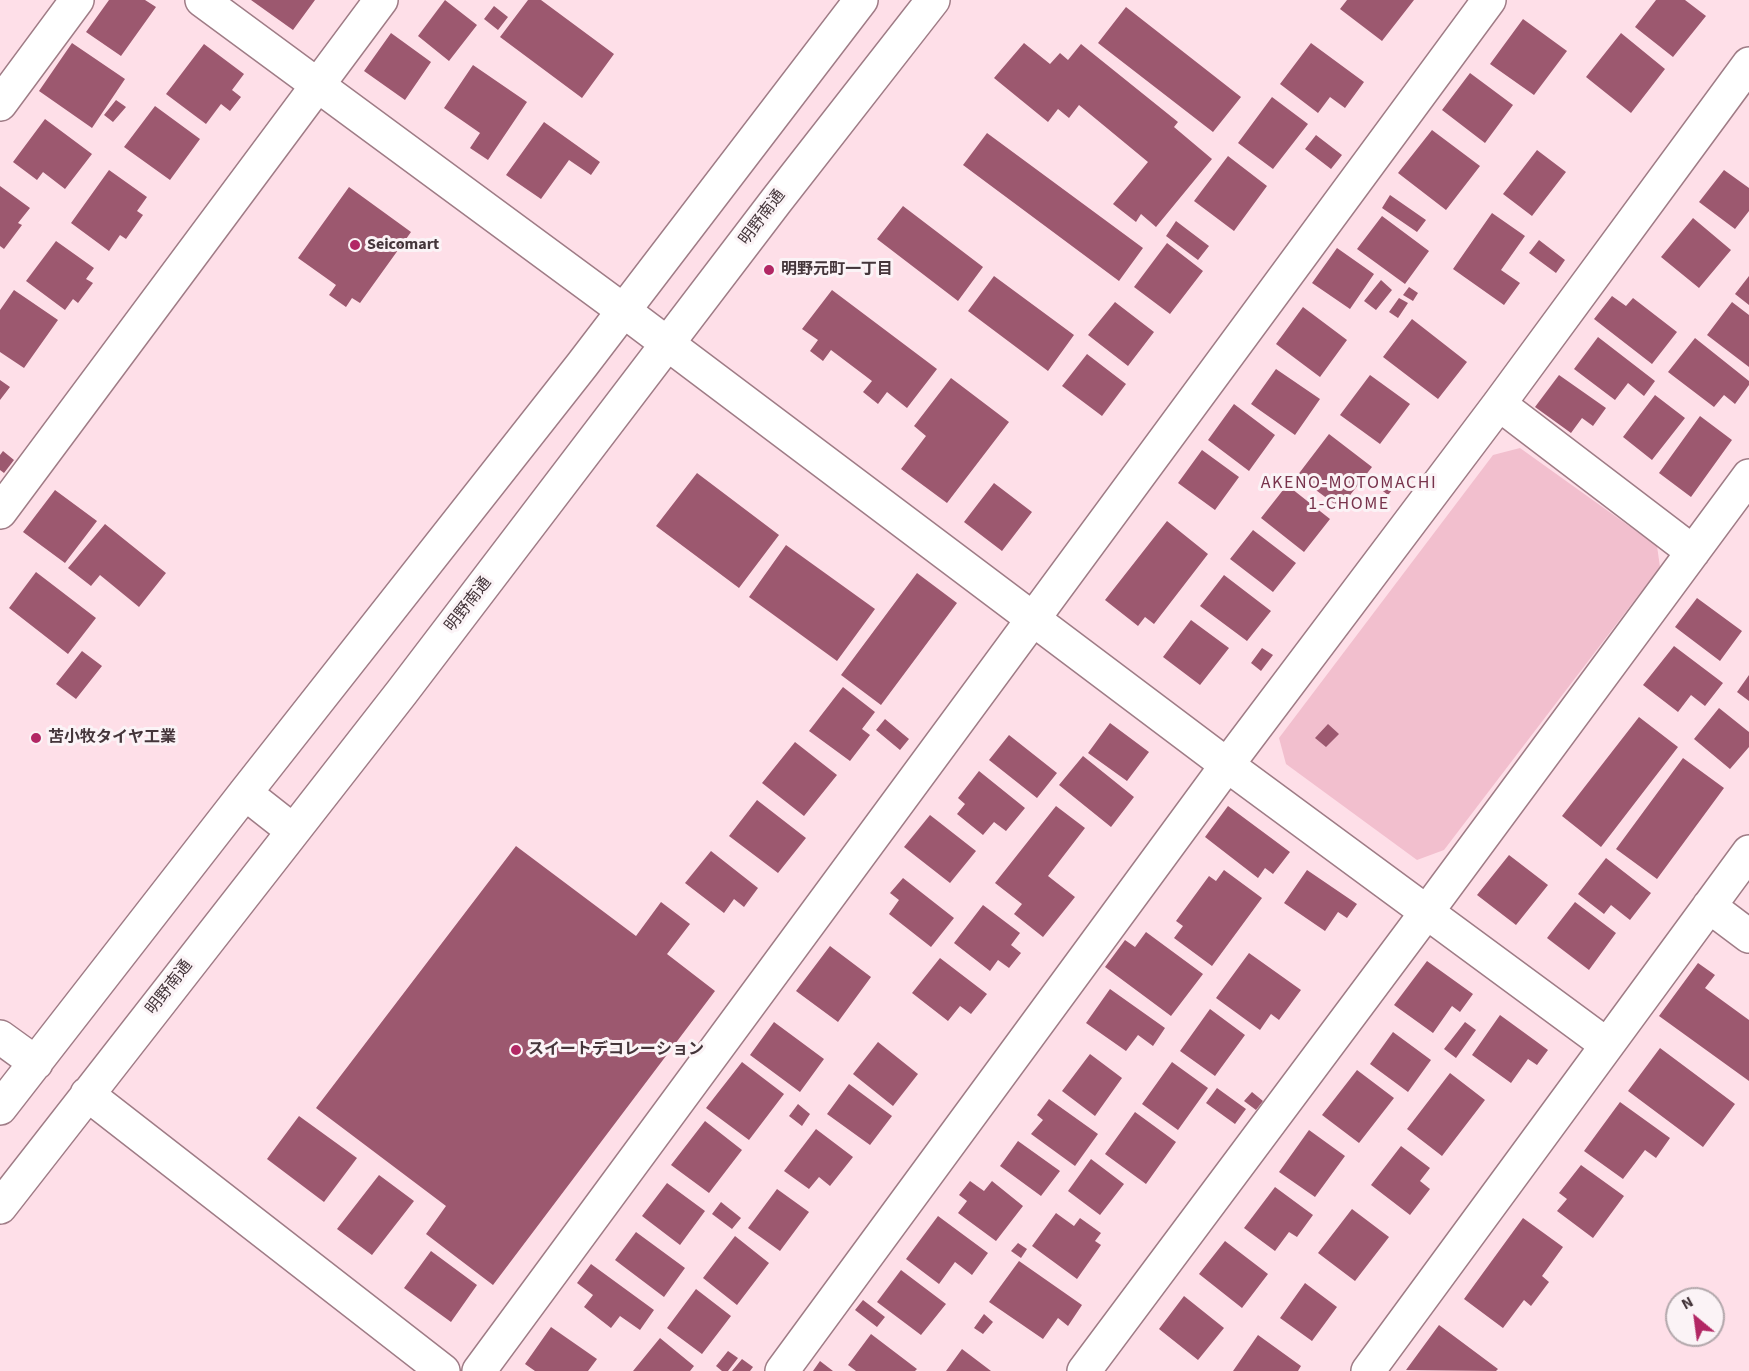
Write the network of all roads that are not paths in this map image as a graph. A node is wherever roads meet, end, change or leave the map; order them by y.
1 (77, 0) edge
2 (202, 0) edge
3 (381, 0) edge
4 (861, 0) edge
5 (933, 0) edge
6 (1489, 0) edge
7 (1749, 64) edge
8 (318, 85) junction
9 (0, 104) edge
10 (624, 311) junction
11 (668, 344) junction
12 (1499, 404) junction
13 (1749, 476) edge
14 (0, 512) edge
15 (1693, 552) junction
16 (1032, 619) junction
17 (1227, 765) junction
18 (245, 793) junction
19 (292, 830) junction
20 (1749, 852) edge
21 (1709, 906) junction
22 (1426, 913) junction
23 (1749, 936) edge
24 (0, 1037) edge
25 (1607, 1045) junction
26 (36, 1062) junction
27 (87, 1094) junction
28 (0, 1108) edge
29 (0, 1206) edge
30 (443, 1371) edge
31 (478, 1371) edge
32 (782, 1371) edge
33 (1084, 1371) edge
34 (1368, 1371) edge

1 - 9 street
2 - 8 street
3 - 8 street
4 - 10 street
5 - 11 street, 明野南通
6 - 16 street
7 - 12 street
8 - 10 street
8 - 14 street
10 - 11 street
10 - 18 street
11 - 16 street
11 - 19 street, 明野南通
12 - 15 street
12 - 17 street
13 - 15 street
15 - 22 street
16 - 17 street
16 - 31 street
17 - 22 street
17 - 32 street
18 - 19 street
18 - 26 street
19 - 27 street, 明野南通
20 - 21 street
21 - 23 street
21 - 25 street
22 - 25 street
22 - 33 street
24 - 26 street
25 - 34 street
26 - 28 street
27 - 29 street, 明野南通
27 - 30 street

